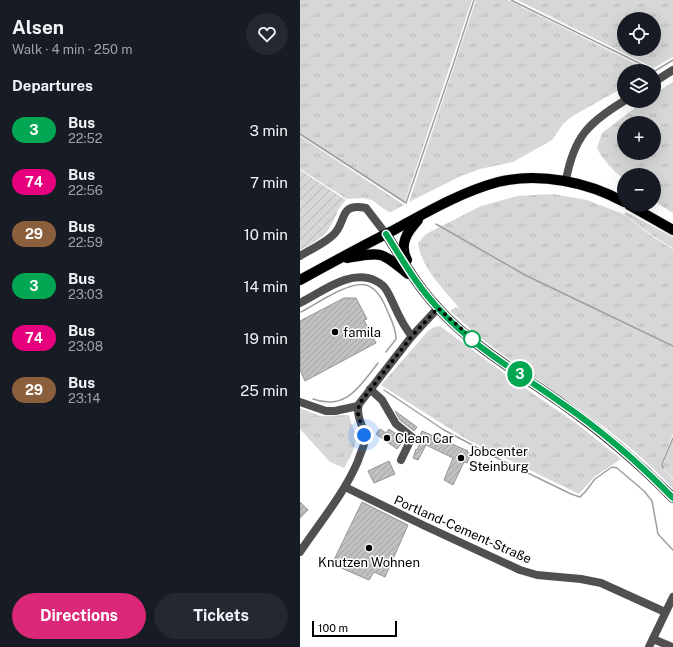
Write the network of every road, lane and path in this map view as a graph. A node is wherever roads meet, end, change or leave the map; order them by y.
1 (673, 70) edge
2 (661, 78) edge
3 (617, 105) edge
4 (566, 180) junction
5 (617, 199) edge
6 (641, 212) edge
7 (425, 213) junction
8 (673, 230) edge
9 (386, 234) junction
10 (300, 256) edge
11 (337, 259) junction
12 (300, 280) edge
13 (416, 280) junction
14 (300, 303) edge
15 (438, 308) junction
16 (412, 336) junction
17 (370, 389) junction
18 (300, 402) edge
19 (358, 406) junction
20 (401, 460) dead end
21 (345, 487) junction
22 (673, 498) edge
23 (300, 552) edge
24 (673, 597) edge
25 (665, 612) junction
26 (651, 643) edge
27 (672, 647) edge

1 - 2 street
3 - 4 street
4 - 5 main road
4 - 7 main road
6 - 8 main road
7 - 9 main road
7 - 13 main road
9 - 10 street
9 - 11 main road
9 - 13 main road
11 - 12 main road
11 - 13 main road
13 - 15 main road
14 - 16 street
15 - 16 street
15 - 22 main road
16 - 17 street
17 - 19 street
17 - 20 street
18 - 19 street
19 - 21 street
21 - 23 street
21 - 25 street, Portland-Cement-Straße
24 - 25 street
25 - 26 street
26 - 27 street

